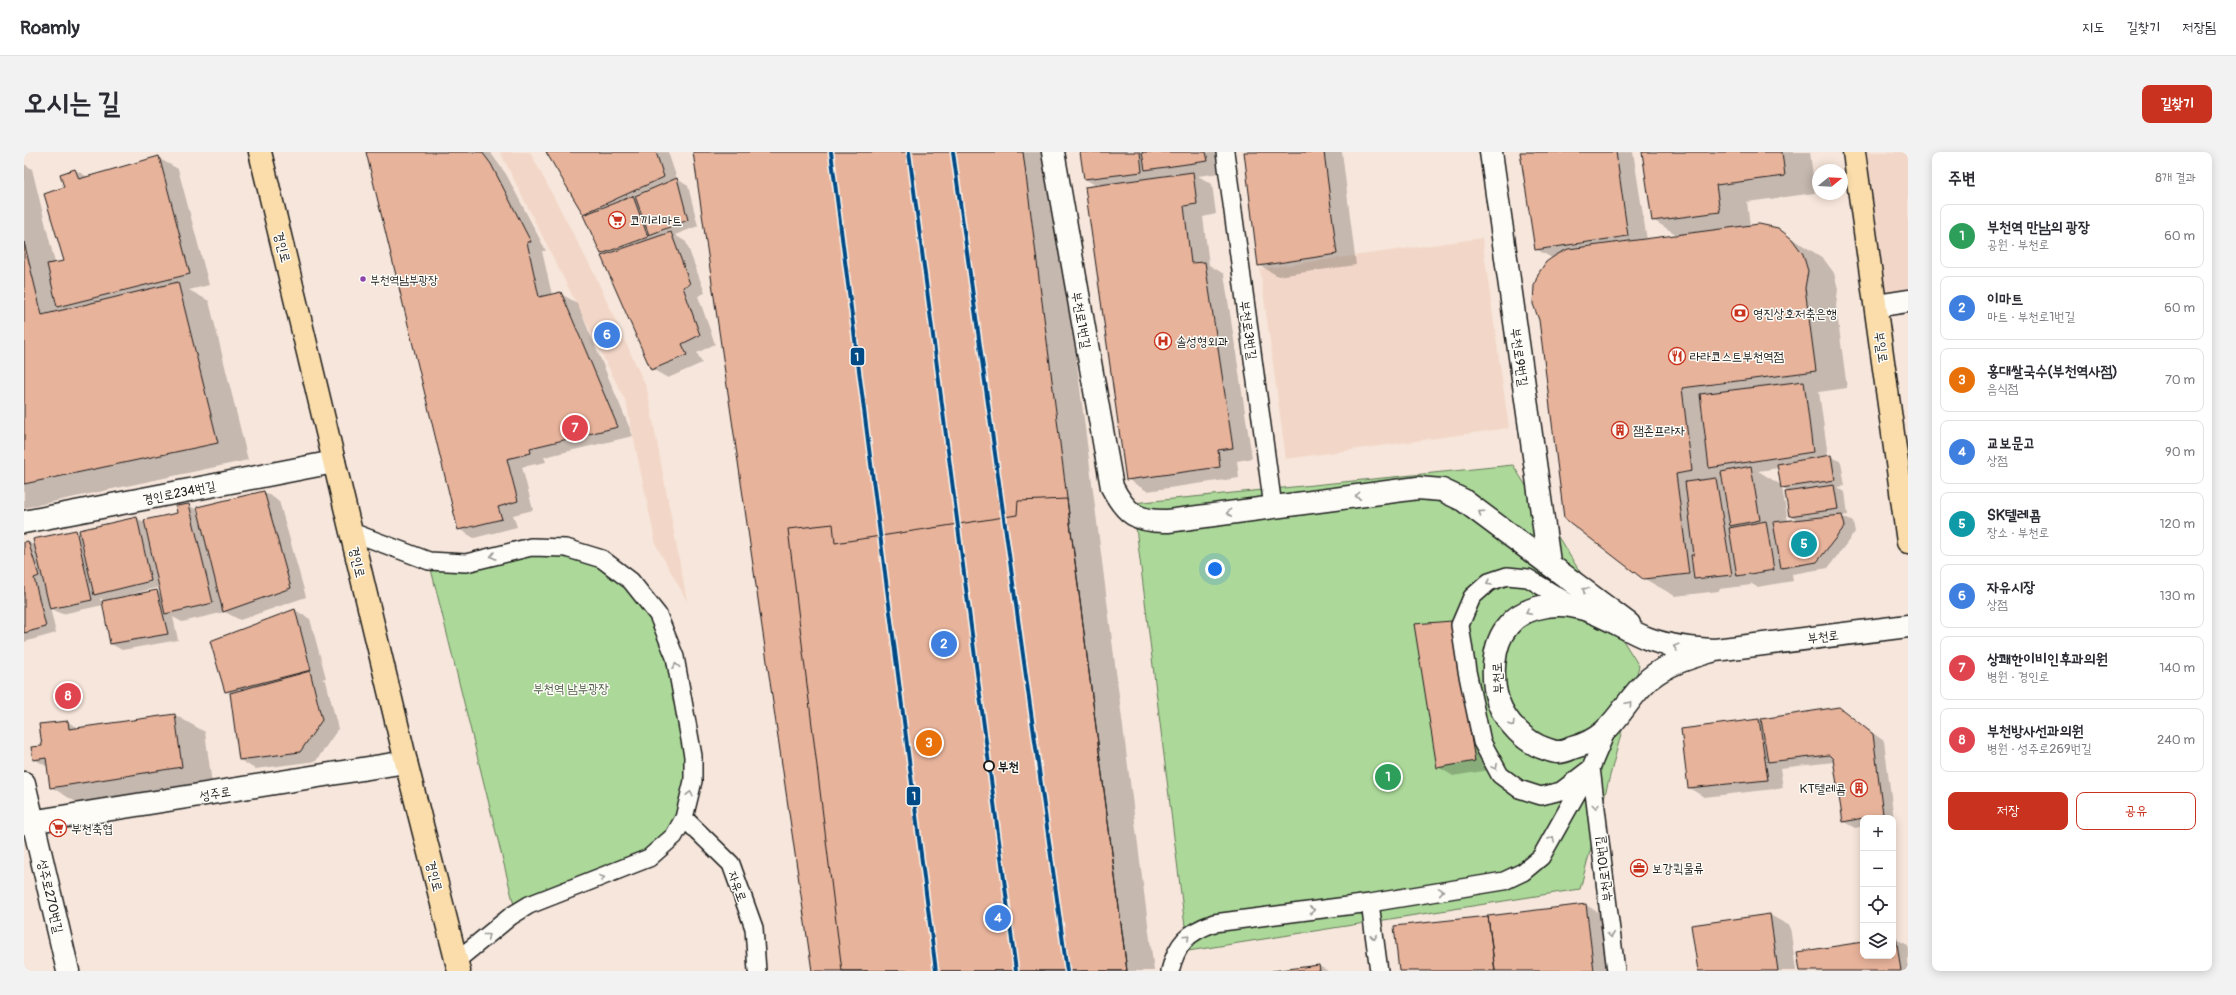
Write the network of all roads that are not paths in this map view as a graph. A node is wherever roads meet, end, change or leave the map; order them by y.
1 (260, 152) edge
2 (1053, 152) edge
3 (1225, 152) edge
4 (1491, 152) edge
5 (1854, 152) edge
6 (1908, 301) edge
7 (1876, 306) junction
8 (334, 462) junction
9 (1273, 507) junction
10 (24, 522) edge
11 (352, 532) junction
12 (1908, 542) edge
13 (1549, 562) junction
14 (1574, 606) junction
15 (1908, 626) edge
16 (1650, 639) junction
17 (1715, 650) junction
18 (1607, 730) junction
19 (406, 762) junction
20 (1591, 768) junction
21 (24, 783) edge
22 (684, 818) junction
23 (29, 823) edge
24 (1370, 903) junction
25 (458, 966) edge
26 (68, 971) edge
27 (757, 971) edge
28 (1170, 971) edge
29 (1379, 971) edge
30 (1616, 971) edge

1 - 8 main road, 경인로
9 -> 2 street, 부천로1번길
3 - 9 lane, 부천로3번길
4 - 13 street, 부천로9번길
5 - 7 main road, 부일로
6 - 7 street
7 - 12 main road, 부일로
8 - 10 street, 경인로234번길
8 - 11 main road, 경인로
13 -> 9 street
11 - 19 main road, 경인로
22 -> 11 lane
16 -> 13 street
14 - 16 street, 부천로
14 -> 18 street, 부천로
14 -> 20 lane
15 - 17 street, 부천로
17 -> 16 street, 부천로
18 -> 17 street, 부천로
18 - 20 lane
19 - 23 street, 성주로
19 - 25 main road, 경인로
24 -> 20 lane
20 -> 30 lane, 부천로10번길
21 - 23 street, 성주로270번길
25 -> 22 lane
22 - 27 lane, 자유로
23 - 26 street, 성주로270번길
28 -> 24 lane
24 -> 29 lane

